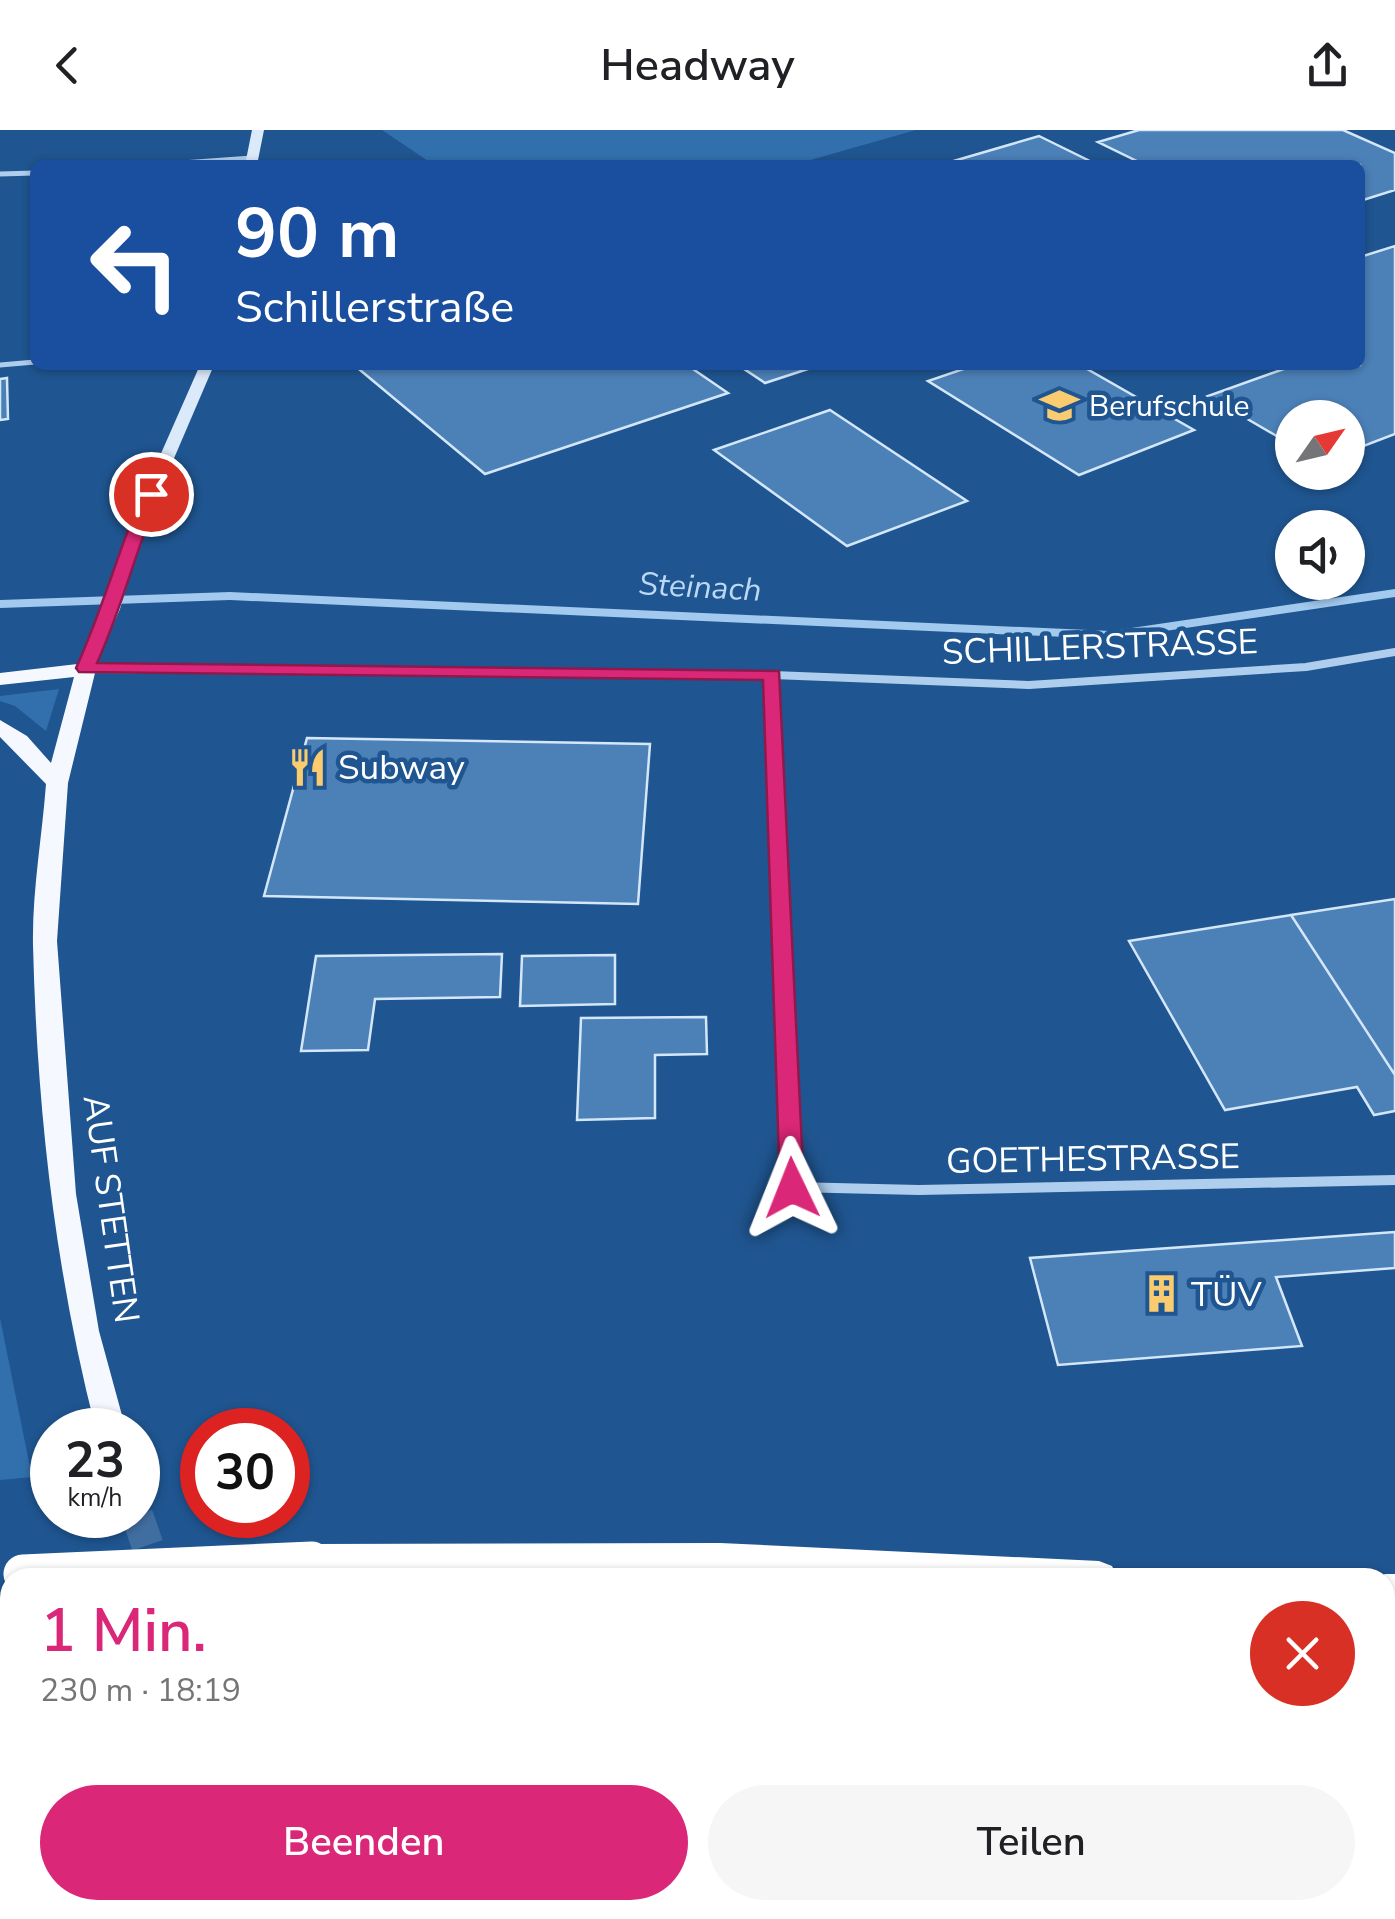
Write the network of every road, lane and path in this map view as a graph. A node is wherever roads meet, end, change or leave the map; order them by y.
1 (258, 130) edge
2 (252, 160) edge
3 (30, 172) edge
4 (0, 174) edge
5 (30, 362) edge
6 (0, 365) edge
7 (204, 370) edge
8 (1395, 652) edge
9 (86, 668) junction
10 (772, 675) junction
11 (0, 679) edge
12 (0, 726) edge
13 (57, 783) junction
14 (1395, 1180) edge
15 (104, 1408) edge
16 (150, 1568) edge
17 (888, 1568) edge

1 - 2 street
3 - 4 lane
5 - 6 lane
7 - 9 street, AUF STETTEN
8 - 10 street, SCHILLERSTRASSE
9 - 10 street, SCHILLERSTRASSE
9 - 11 main road
9 - 13 main road, AUF STETTEN
10 - 14 street, GOETHESTRASSE
12 - 13 main road
13 - 15 main road, AUF STETTEN
16 - 17 highway, bridge

